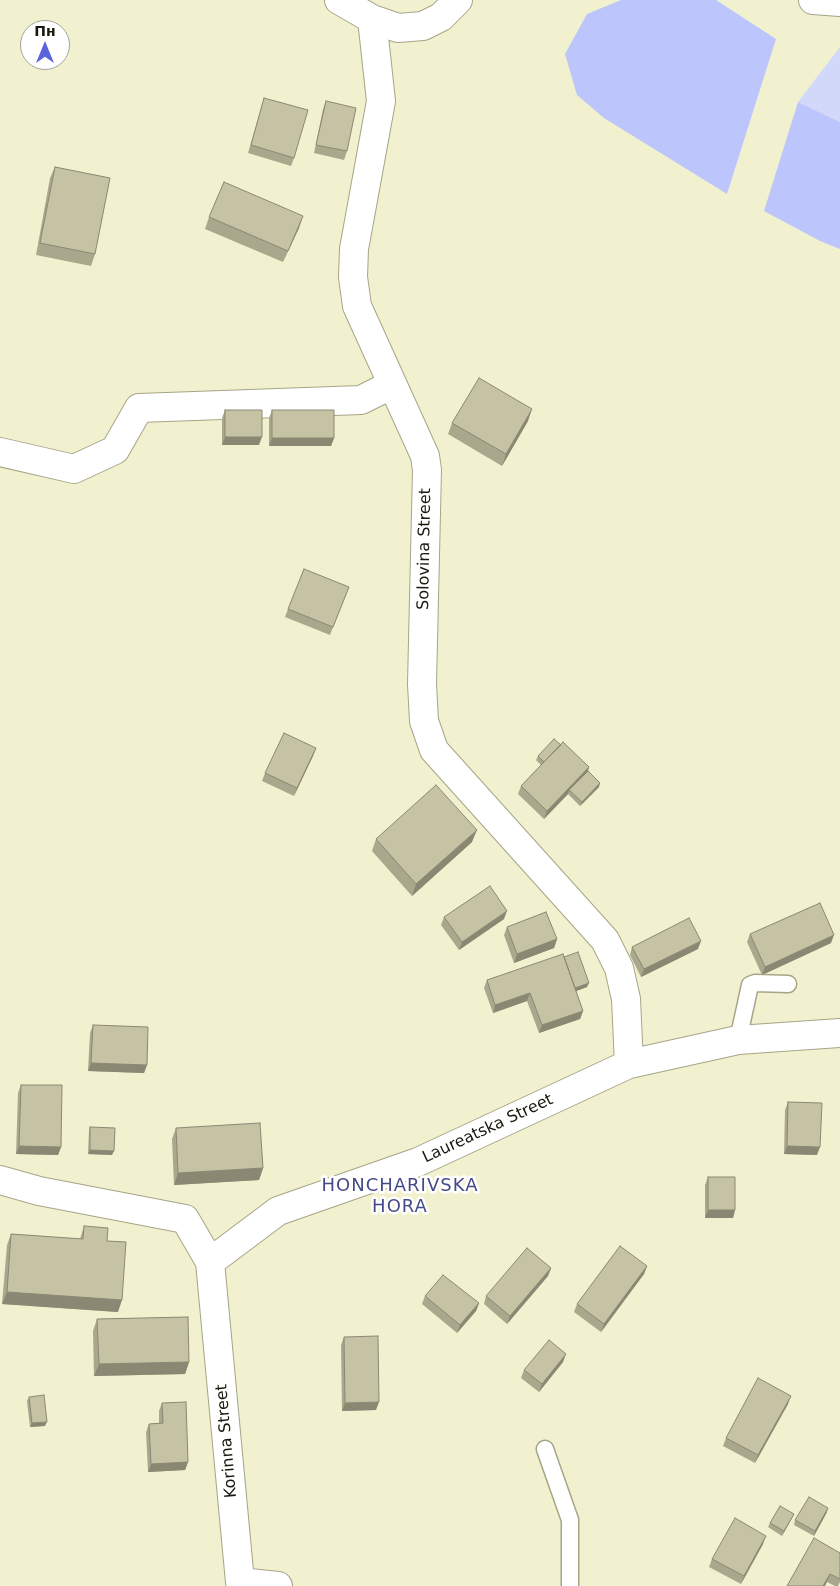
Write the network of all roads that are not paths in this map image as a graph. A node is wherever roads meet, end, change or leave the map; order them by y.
1 (339, 0) edge
2 (458, 0) edge
3 (813, 0) edge
4 (840, 2) edge
5 (372, 19) junction
6 (392, 385) junction
7 (0, 452) edge
8 (788, 984) dead end
9 (840, 1033) edge
10 (738, 1040) junction
11 (629, 1064) junction
12 (0, 1180) edge
13 (210, 1262) junction
14 (545, 1449) dead end
15 (241, 1584) edge
16 (278, 1586) edge
17 (570, 1586) edge

1 - 5 street
2 - 5 street
3 - 4 street
5 - 6 street, Solovina Street
6 - 7 street
6 - 11 street, Solovina Street
8 - 10 lane
9 - 10 street, Laureatska Street
10 - 11 street, Laureatska Street
11 - 13 street, Laureatska Street
12 - 13 street
13 - 15 street, Korinna Street
14 - 17 lane
15 - 16 street, Korinna Street

